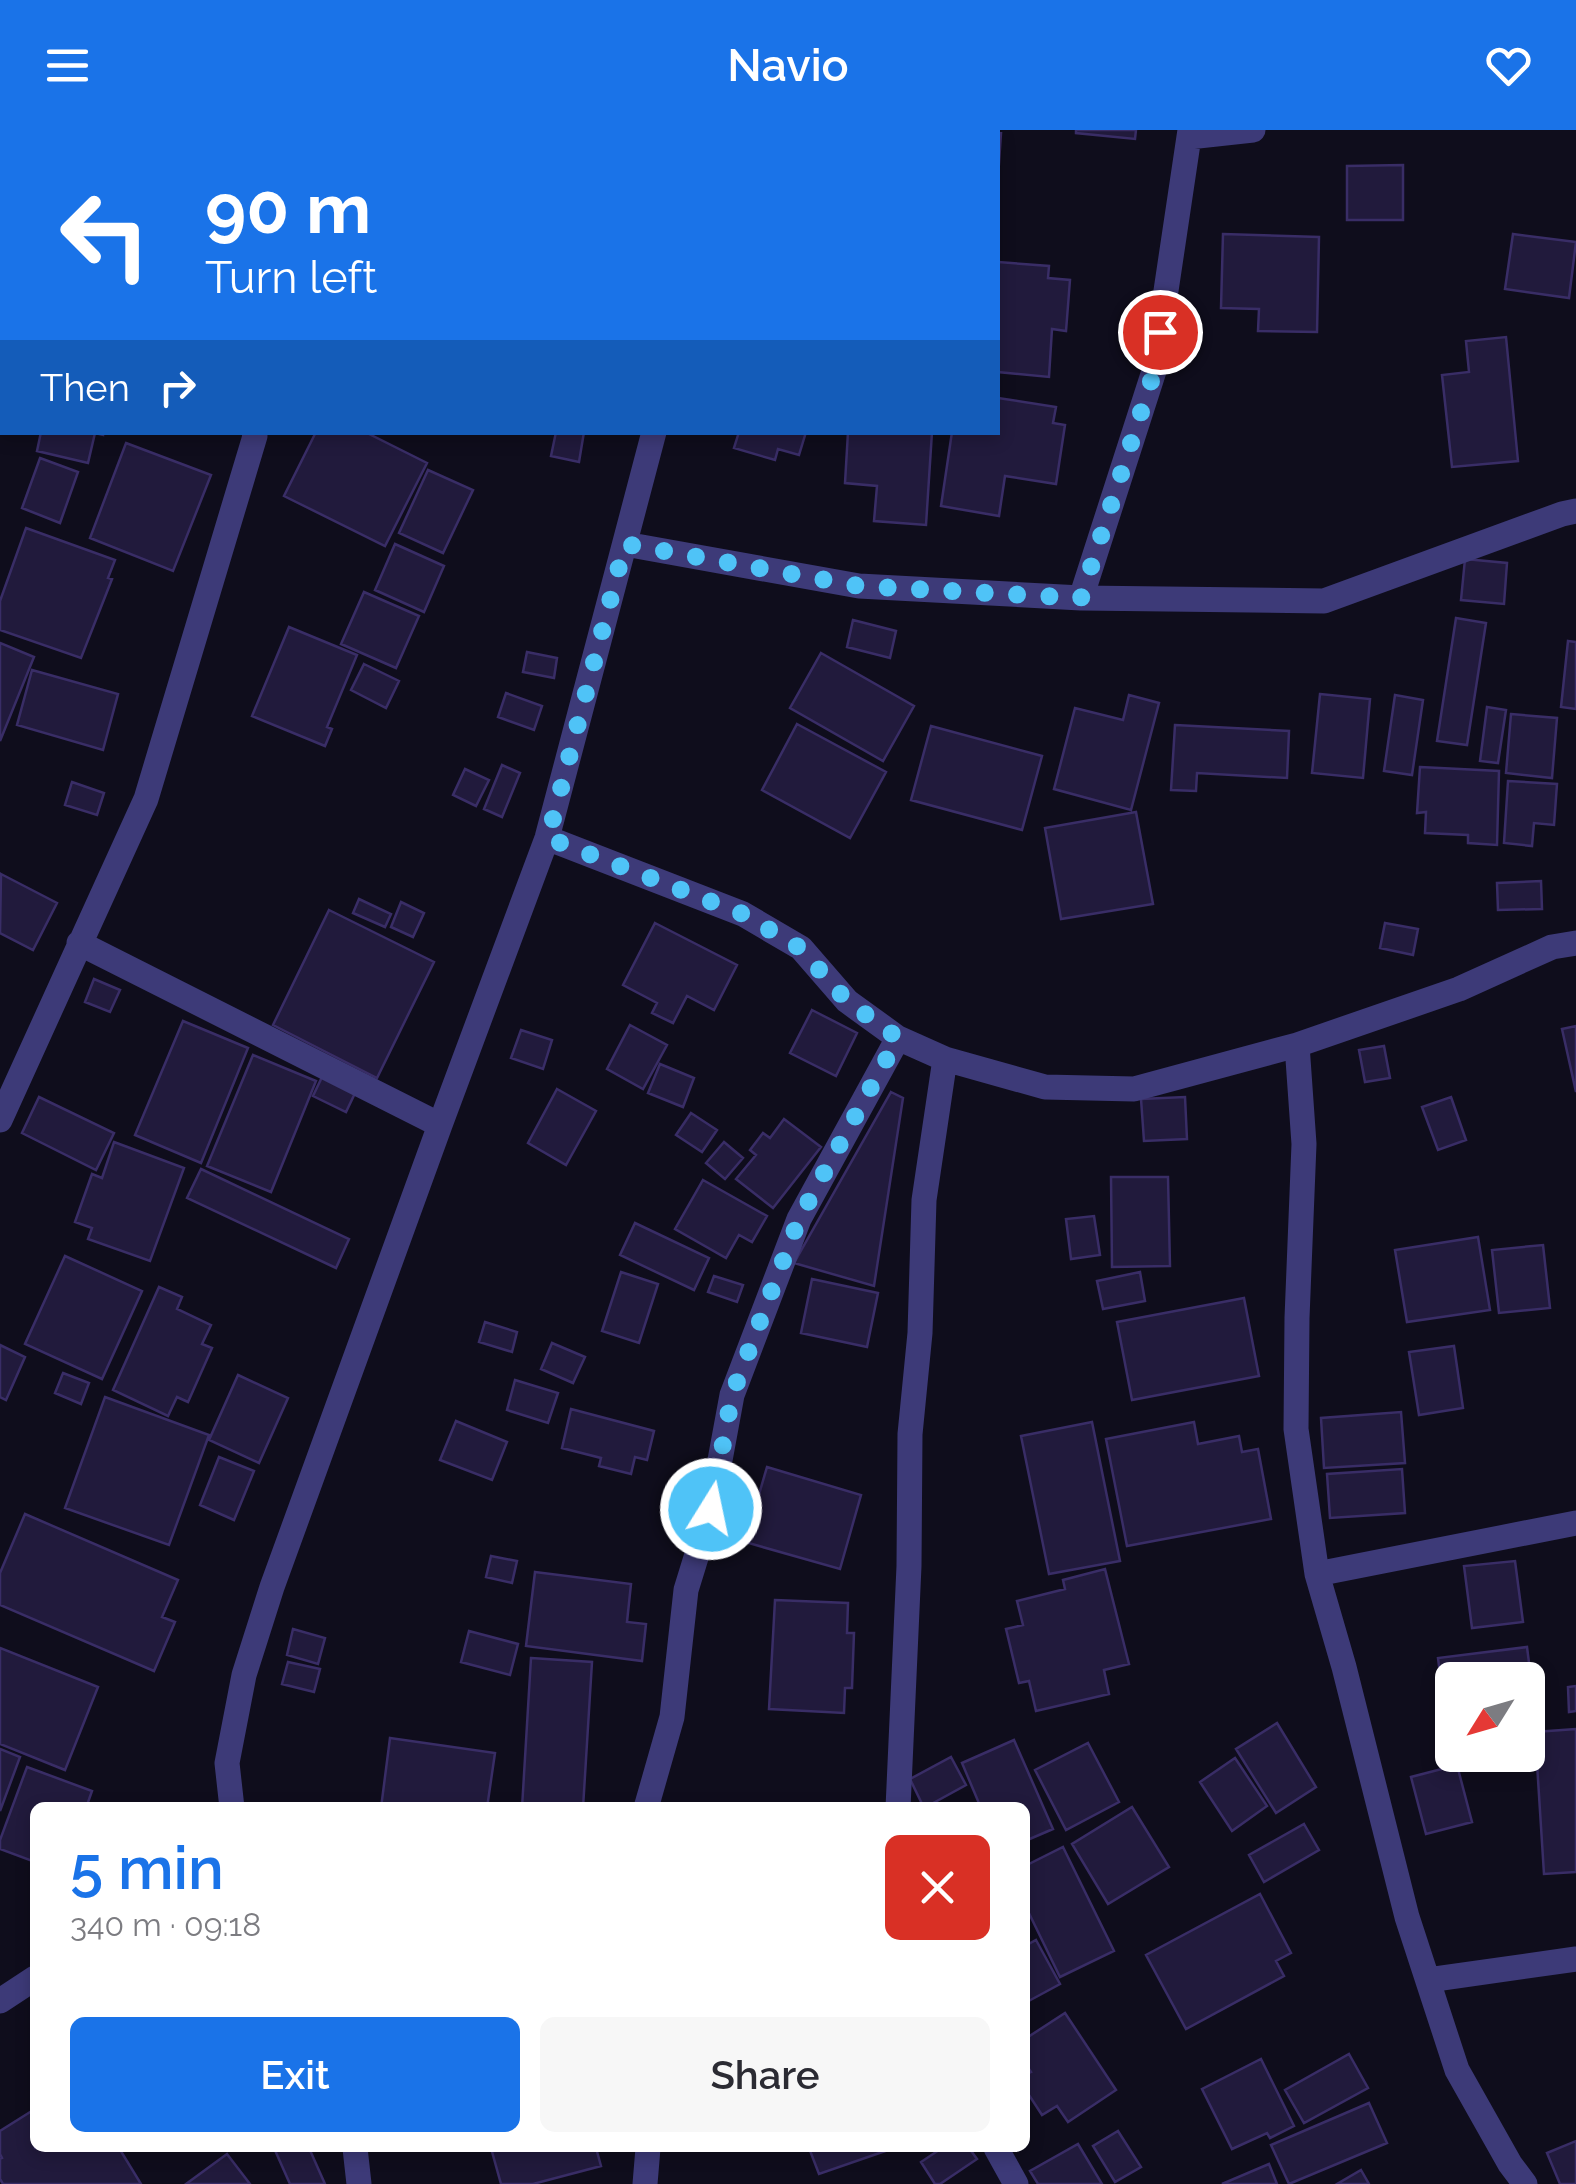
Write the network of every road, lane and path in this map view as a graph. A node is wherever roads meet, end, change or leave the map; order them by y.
1 (1253, 130) edge
2 (1189, 133) edge
3 (255, 435) edge
4 (653, 435) edge
5 (1576, 511) edge
6 (625, 544) junction
7 (1081, 598) junction
8 (548, 838) junction
9 (1576, 942) edge
10 (79, 944) junction
11 (898, 1038) junction
12 (1296, 1045) junction
13 (946, 1059) junction
14 (0, 1120) edge
15 (440, 1125) junction
16 (1576, 1524) edge
17 (1317, 1574) junction
18 (231, 1802) edge
19 (648, 1802) edge
20 (898, 1802) edge
21 (1576, 1959) edge
22 (1428, 1980) junction
23 (30, 1981) edge
24 (0, 2002) edge
25 (355, 2152) edge
26 (648, 2152) edge
27 (998, 2152) edge
28 (359, 2184) edge
29 (645, 2184) edge
30 (1016, 2184) edge
31 (1525, 2184) edge

1 - 2 street
2 - 7 street
3 - 10 street
4 - 6 street
5 - 7 street
6 - 7 street
6 - 8 street
8 - 11 street
8 - 15 street
9 - 12 street
10 - 14 street
10 - 15 street
11 - 13 street
11 - 19 street
12 - 13 street
12 - 17 street
13 - 20 street
15 - 18 street
16 - 17 street
17 - 22 street
21 - 22 street
22 - 31 street
23 - 24 street
25 - 28 street
26 - 29 street
27 - 30 street

